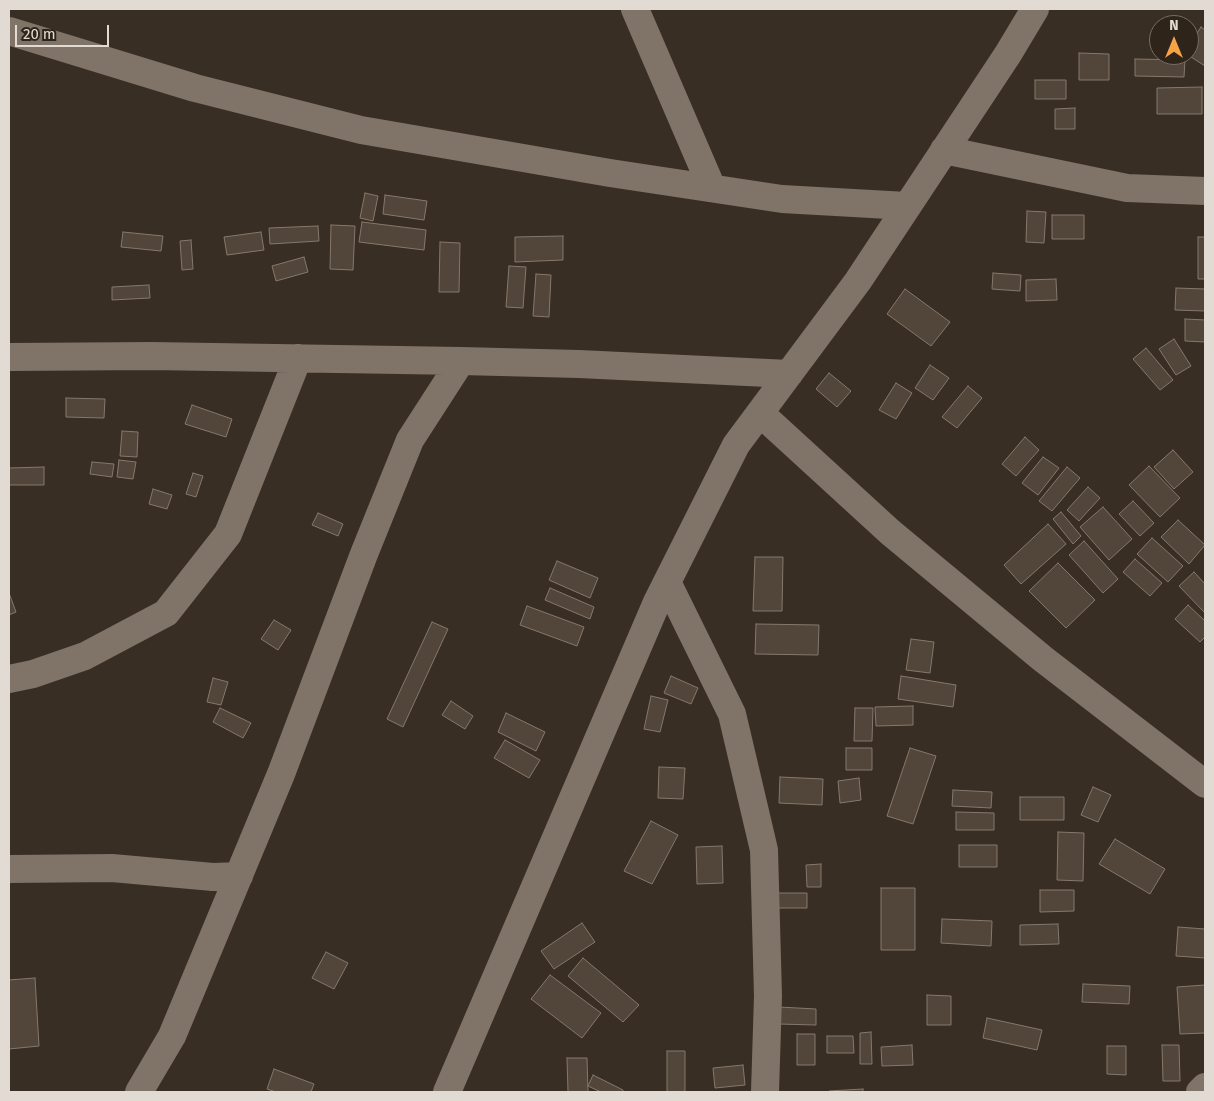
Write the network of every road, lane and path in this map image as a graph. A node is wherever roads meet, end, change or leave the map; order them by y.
1 (635, 9) edge
2 (1035, 9) edge
3 (9, 31) edge
4 (944, 150) junction
5 (712, 188) junction
6 (1205, 191) edge
7 (907, 206) junction
8 (9, 357) edge
9 (298, 358) junction
10 (461, 361) junction
11 (789, 374) junction
12 (760, 413) junction
13 (667, 582) junction
14 (9, 679) edge
15 (1205, 784) edge
16 (9, 869) edge
17 (238, 876) junction
18 (1205, 1087) edge
19 (139, 1092) edge
20 (447, 1092) edge
21 (765, 1092) edge
22 (1200, 1092) edge

1 - 5 street
2 - 4 street
3 - 5 street
4 - 6 street
4 - 7 street
5 - 7 street
7 - 11 street
8 - 9 street
9 - 10 street
9 - 14 street
10 - 11 street
10 - 17 street
11 - 12 street
12 - 13 street
12 - 15 street
13 - 20 street
13 - 21 street
16 - 17 street
17 - 19 street
18 - 22 street

